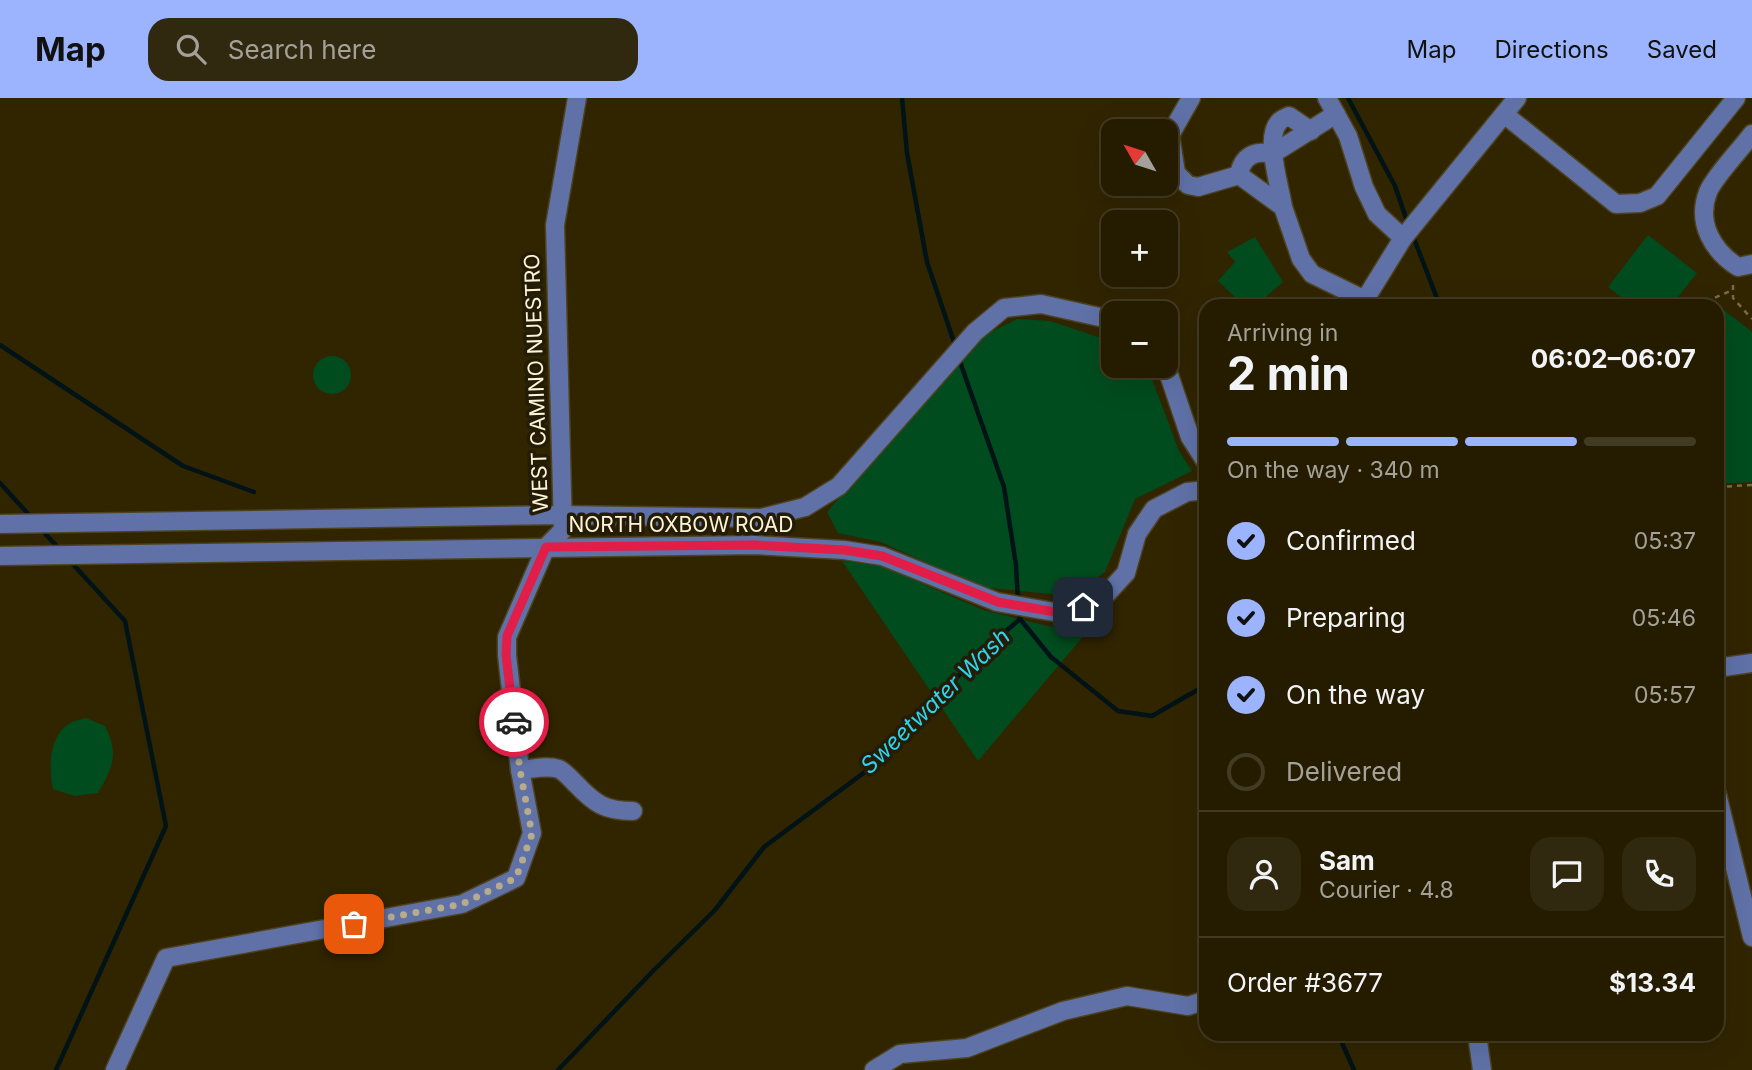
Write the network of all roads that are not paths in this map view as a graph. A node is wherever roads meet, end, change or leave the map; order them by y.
1 (577, 98) edge
2 (1191, 98) edge
3 (1327, 98) edge
4 (1517, 98) edge
5 (1736, 98) edge
6 (1336, 114) junction
7 (1504, 114) junction
8 (1311, 131) junction
9 (1752, 134) edge
10 (1272, 154) junction
11 (1737, 154) junction
12 (1752, 166) edge
13 (1238, 175) junction
14 (1283, 207) junction
15 (1404, 238) junction
16 (1752, 264) edge
17 (1356, 299) edge
18 (1366, 299) edge
19 (1101, 317) edge
20 (1170, 378) edge
21 (1199, 451) edge
22 (1199, 491) edge
23 (562, 515) junction
24 (0, 524) edge
25 (546, 547) junction
26 (0, 556) edge
27 (1752, 663) edge
28 (1724, 666) edge
29 (520, 770) junction
30 (634, 811) dead end
31 (1724, 823) edge
32 (1752, 937) edge
33 (1199, 1002) edge
34 (1478, 1041) edge
35 (115, 1070) edge
36 (874, 1070) edge
37 (1482, 1070) edge

1 - 23 street, WEST CAMINO NUESTRO
2 - 13 street
3 - 6 street
4 - 7 street
5 - 7 street
6 - 8 street
6 - 15 street
7 - 15 street
8 - 10 street
8 - 10 street
9 - 11 street
10 - 13 street
10 - 14 street
11 - 12 street
11 - 16 street
13 - 14 street
14 - 17 street
15 - 18 street
19 - 23 street, NORTH OXBOW ROAD
20 - 21 street
22 - 25 street, NORTH OXBOW ROAD
23 - 24 street, NORTH OXBOW ROAD
23 - 25 street, WEST CAMINO NUESTRO
25 - 26 street, NORTH OXBOW ROAD
25 - 29 street, WEST CAMINO NUESTRO
27 - 28 street
29 - 30 street
29 - 35 street, WEST CAMINO NUESTRO
31 - 32 street
33 - 36 street
34 - 37 street

